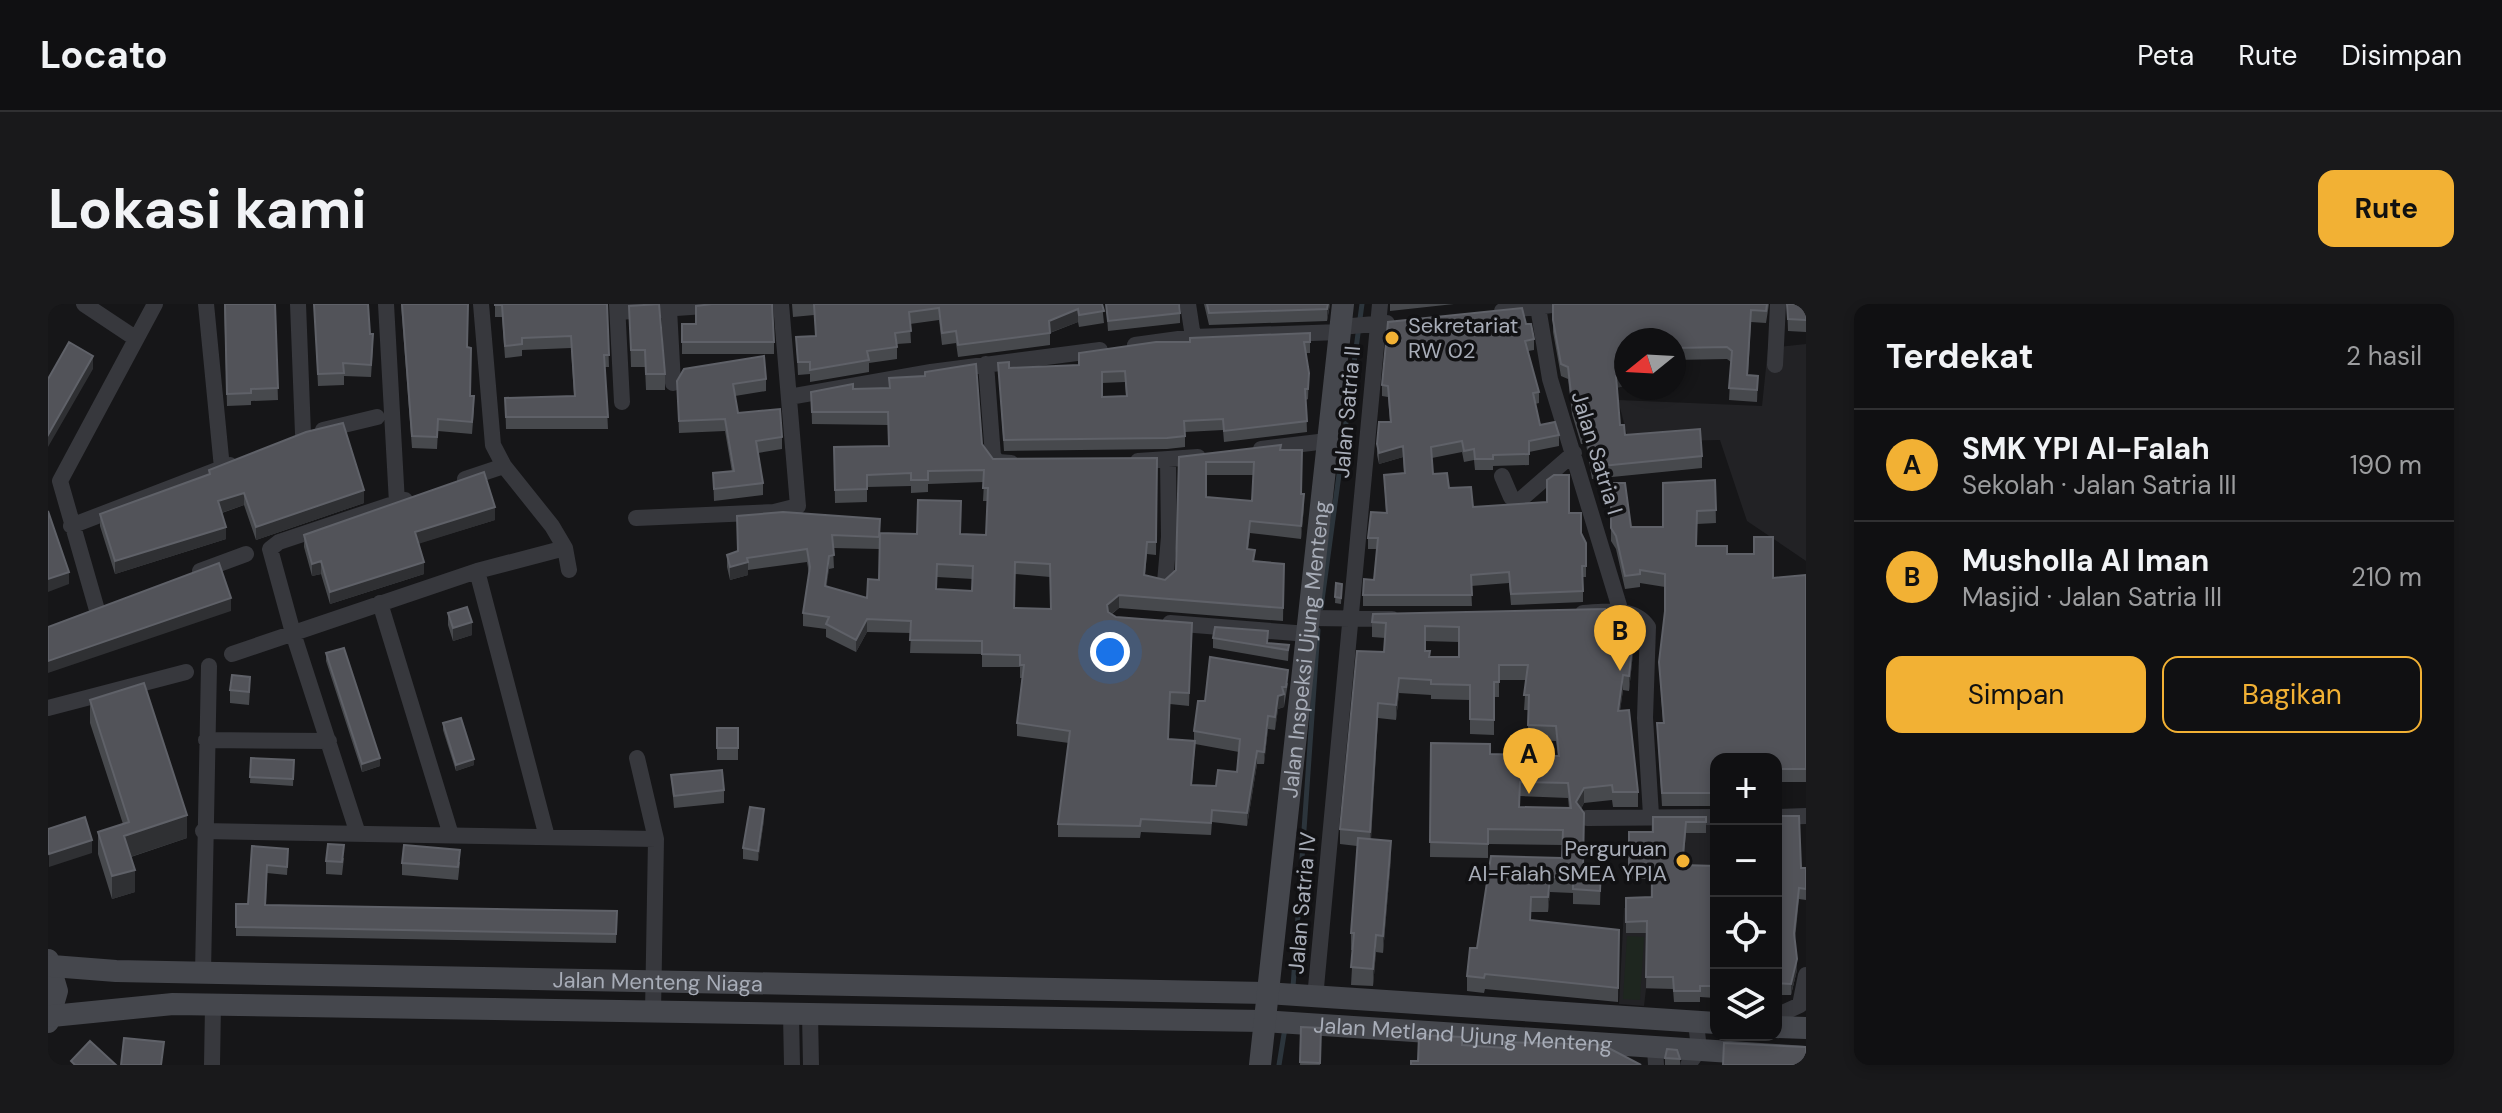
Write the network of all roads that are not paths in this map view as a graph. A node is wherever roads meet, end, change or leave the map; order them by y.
1 (84, 304) edge
2 (155, 304) edge
3 (206, 304) edge
4 (298, 304) edge
5 (386, 304) edge
6 (481, 304) edge
7 (734, 304) edge
8 (781, 304) edge
9 (1188, 304) edge
10 (1380, 304) edge
11 (1560, 304) edge
12 (1778, 304) edge
13 (1529, 306) edge
14 (617, 308) edge
15 (669, 309) junction
16 (1485, 312) edge
17 (1405, 321) edge
18 (1342, 322) edge
19 (1375, 323) junction
20 (1193, 337) junction
21 (135, 338) junction
22 (986, 364) junction
23 (1775, 365) dead end
24 (673, 383) dead end
25 (789, 397) junction
26 (622, 402) dead end
27 (377, 417) dead end
28 (1327, 441) junction
29 (1240, 452) edge
30 (1574, 453) junction
31 (1211, 455) edge
32 (249, 457) edge
33 (1168, 460) junction
34 (1121, 462) edge
35 (1031, 463) edge
36 (504, 466) junction
37 (222, 468) junction
38 (1502, 476) dead end
39 (451, 484) edge
40 (424, 494) edge
41 (397, 503) junction
42 (636, 518) dead end
43 (71, 526) junction
44 (565, 548) junction
45 (246, 554) dead end
46 (569, 570) dead end
47 (477, 571) junction
48 (186, 577) edge
49 (1165, 582) edge
50 (380, 603) junction
51 (98, 610) edge
52 (1621, 612) junction
53 (1567, 614) edge
54 (1405, 618) edge
55 (1346, 619) junction
56 (1149, 621) edge
57 (1313, 624) junction
58 (293, 633) junction
59 (232, 654) dead end
60 (209, 666) dead end
61 (186, 672) dead end
62 (48, 708) edge
63 (206, 740) junction
64 (329, 741) junction
65 (637, 758) dead end
66 (1651, 815) junction
67 (1806, 816) edge
68 (1710, 817) edge
69 (1782, 817) edge
70 (1587, 818) edge
71 (203, 831) junction
72 (358, 834) junction
73 (451, 835) junction
74 (547, 837) junction
75 (656, 839) junction
76 (50, 963) edge
77 (203, 973) junction
78 (1806, 975) edge
79 (653, 982) junction
80 (1268, 994) junction
81 (1313, 998) junction
82 (213, 1005) junction
83 (653, 1012) junction
84 (1782, 1013) edge
85 (801, 1014) junction
86 (50, 1019) edge
87 (1265, 1022) junction
88 (1706, 1022) edge
89 (1782, 1027) edge
90 (1806, 1028) edge
91 (1655, 1056) edge
92 (1806, 1057) edge
93 (1693, 1058) edge
94 (212, 1065) edge
95 (792, 1065) edge
96 (811, 1065) edge
97 (1260, 1065) edge

1 - 21 street
2 - 21 street
3 - 37 street
4 - 27 street
5 - 41 street
6 - 36 street
7 - 15 street
8 - 25 street
9 - 20 street
10 - 19 street, Jalan Satria II
11 - 13 street
12 - 23 street
13 - 16 street
13 - 30 street, Jalan Satria I
14 - 15 street
14 - 26 street
15 - 24 street
17 - 19 street
18 - 19 street
18 - 20 street
18 - 28 street, Jalan Inspeksi Ujung Menteng
19 - 55 street, Jalan Satria II
20 - 22 street
21 - 43 street
22 - 25 street
22 - 35 street
25 - 42 street
28 - 29 street
28 - 57 street, Jalan Inspeksi Ujung Menteng
30 - 38 street
30 - 52 street, Jalan Satria I
31 - 33 street
32 - 37 street
33 - 34 street
33 - 49 street
36 - 39 street
36 - 44 street
37 - 43 street
40 - 41 street
41 - 58 street
43 - 51 street
44 - 46 street
44 - 47 street
45 - 48 street
47 - 50 street
47 - 74 street
50 - 58 street
50 - 73 street
52 - 53 street
52 - 66 street
54 - 55 street
55 - 57 street
55 - 81 street, Jalan Satria IV
56 - 57 street
57 - 80 street, Jalan Inspeksi Ujung Menteng
58 - 59 street
58 - 64 street
60 - 63 street
61 - 62 street
63 - 64 street
63 - 71 street
64 - 72 street
65 - 75 street
66 - 68 street
66 - 70 street
67 - 69 street
71 - 72 street
71 - 77 street
72 - 73 street
73 - 74 street
74 - 75 street
75 - 79 street
76 - 77 street, Jalan Menteng Niaga
76 - 86 street, Jalan Menteng Niaga
77 - 79 street, Jalan Menteng Niaga
78 - 84 street
79 - 80 street, Jalan Menteng Niaga
79 - 83 street
80 - 81 street, Jalan Metland Ujung Menteng
80 - 87 street, Jalan Inspeksi Ujung Menteng
81 - 88 street, Jalan Metland Ujung Menteng
82 - 83 street, Jalan Menteng Niaga
82 - 86 street, Jalan Menteng Niaga
82 - 94 street
83 - 85 street, Jalan Menteng Niaga
85 - 87 street, Jalan Menteng Niaga
85 - 95 street
85 - 96 street
87 - 91 street, Jalan Metland Ujung Menteng
87 - 97 street, Jalan Inspeksi Ujung Menteng
88 - 93 street
89 - 90 street
91 - 93 street, Jalan Metland Ujung Menteng
92 - 93 street, Jalan Metland Ujung Menteng

